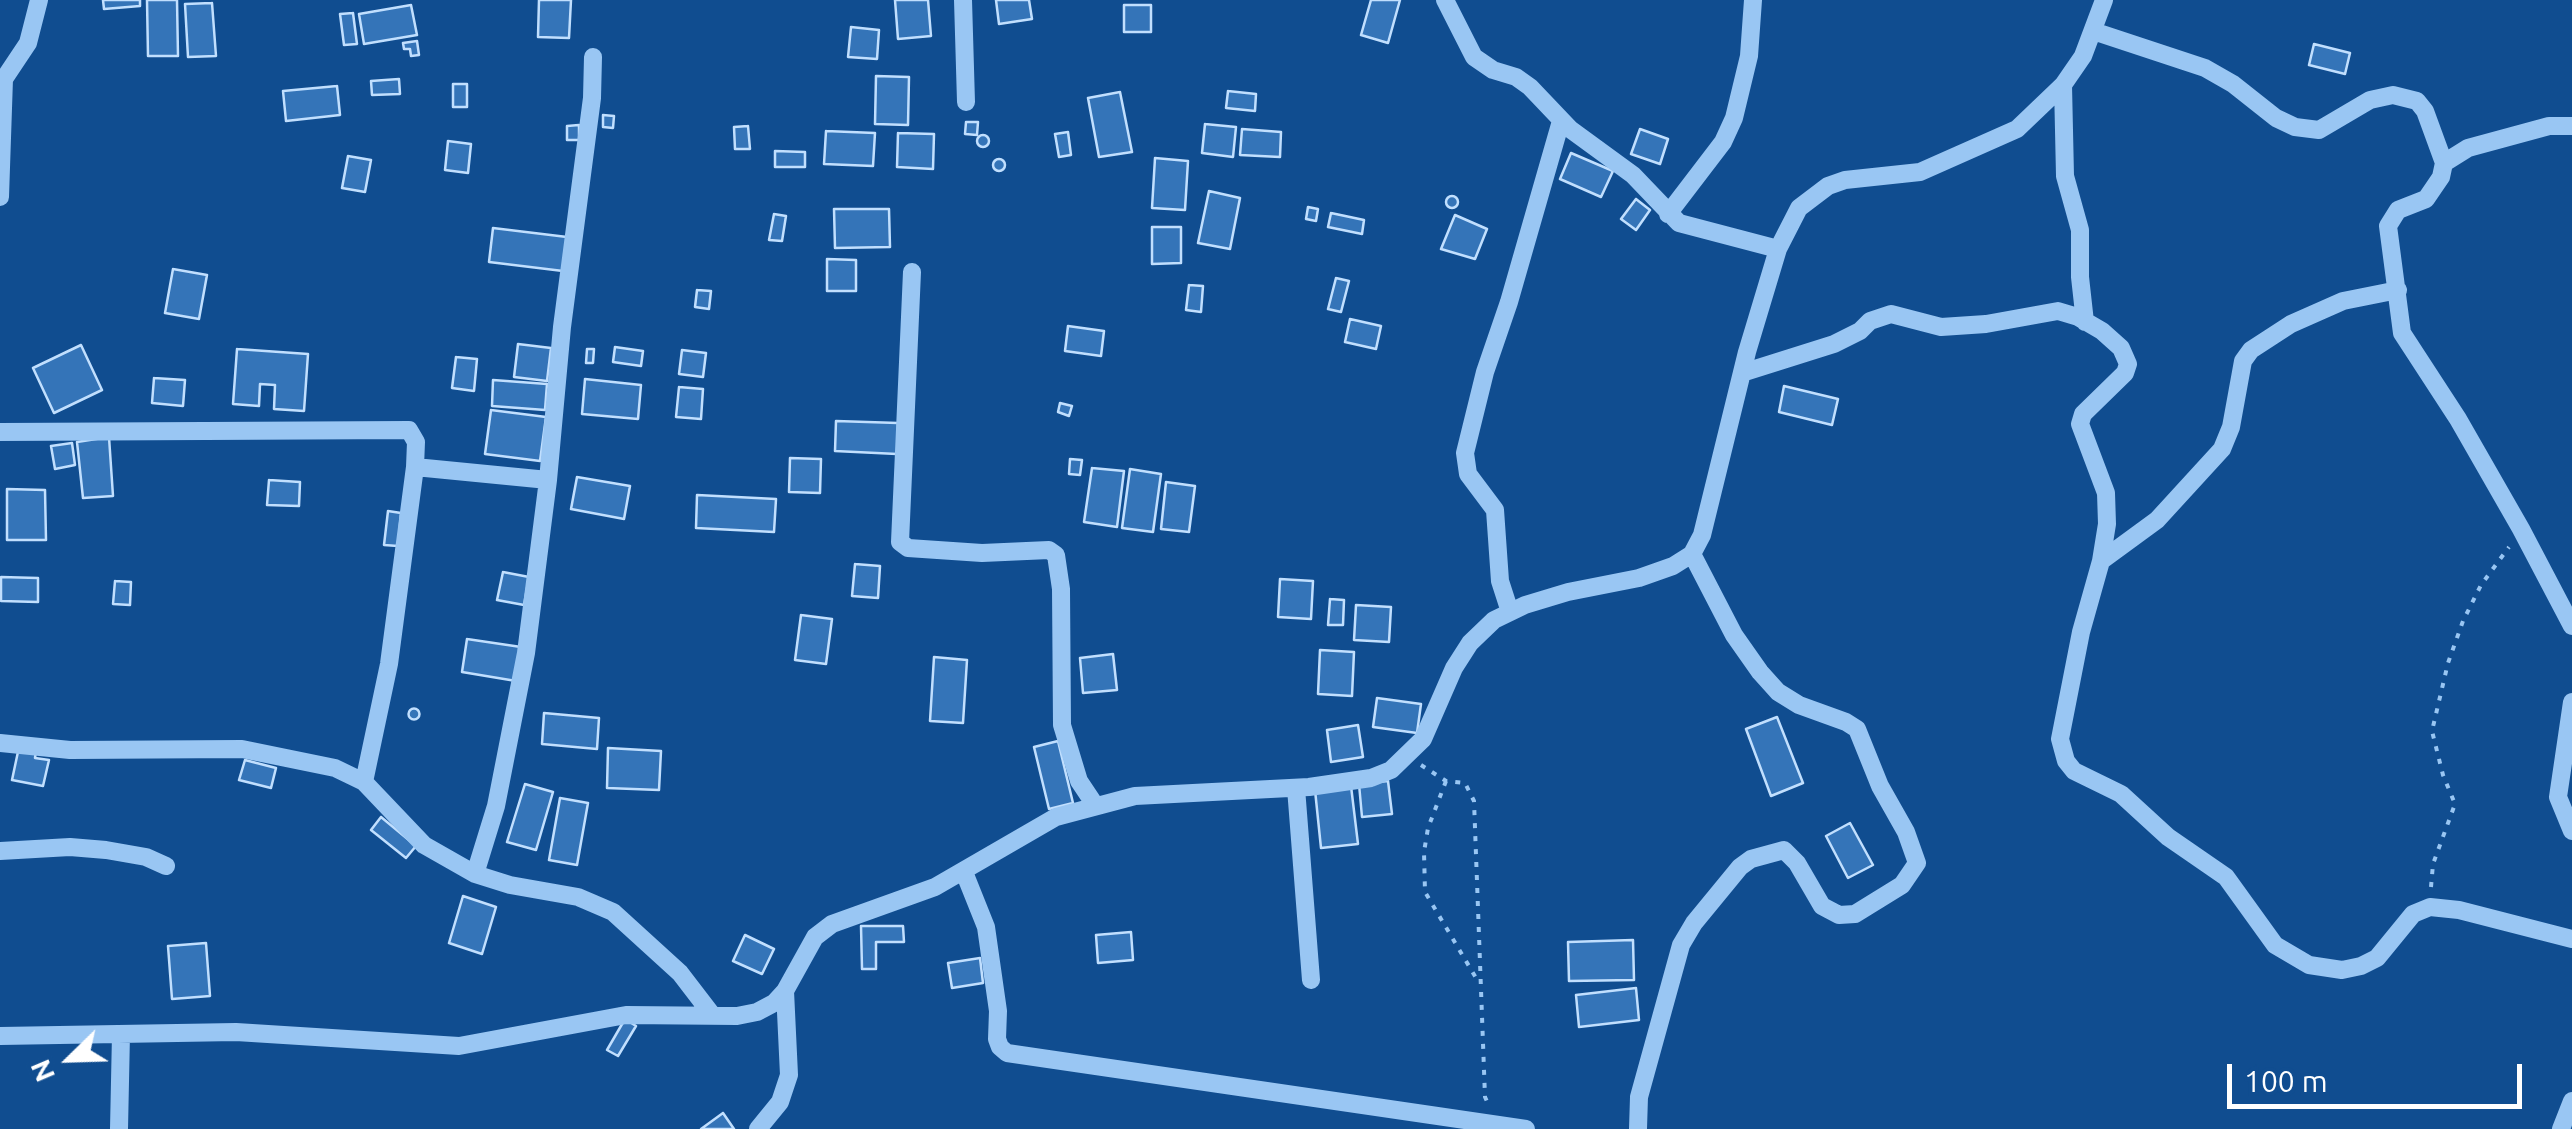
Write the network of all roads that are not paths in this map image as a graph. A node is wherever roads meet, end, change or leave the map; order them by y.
1 (39, 0) edge
2 (963, 0) edge
3 (1446, 0) edge
4 (1753, 0) edge
5 (2104, 0) edge
6 (2093, 30) junction
7 (593, 57) dead end
8 (2063, 84) junction
9 (966, 102) dead end
10 (1561, 120) junction
11 (2572, 126) edge
12 (2444, 163) junction
13 (0, 197) edge
14 (1668, 214) junction
15 (1778, 249) junction
16 (912, 272) dead end
17 (2398, 290) junction
18 (2086, 322) junction
19 (1742, 373) junction
20 (0, 432) edge
21 (415, 467) junction
22 (548, 480) junction
23 (1692, 554) junction
24 (2101, 561) junction
25 (1510, 612) junction
26 (2572, 626) edge
27 (2572, 702) edge
28 (0, 742) edge
29 (364, 782) junction
30 (1296, 788) junction
31 (1095, 805) junction
32 (2572, 831) edge
33 (0, 851) edge
34 (166, 866) dead end
35 (964, 872) junction
36 (475, 874) junction
37 (2572, 939) edge
38 (1311, 980) dead end
39 (785, 992) junction
40 (713, 1016) junction
41 (121, 1034) junction
42 (0, 1036) edge
43 (2572, 1101) edge
44 (119, 1129) edge
45 (758, 1129) edge
46 (1526, 1129) edge
47 (1638, 1129) edge
48 (2561, 1129) edge

1 - 13 street
2 - 9 street
3 - 10 street
4 - 14 street
5 - 6 street
6 - 8 street
6 - 12 street
7 - 22 street
8 - 15 street
8 - 18 street
10 - 14 street
10 - 25 street
11 - 12 street
12 - 17 street
14 - 15 street
15 - 19 street
16 - 31 street
17 - 24 street
17 - 26 street
18 - 19 street
18 - 24 street
19 - 23 street
20 - 21 street
21 - 22 street
21 - 29 street
22 - 36 street
23 - 25 street
23 - 47 street
24 - 37 street
25 - 30 street
27 - 32 street
28 - 29 street
29 - 36 street
30 - 31 street
30 - 38 street
31 - 35 street
33 - 34 street
35 - 39 street
35 - 46 street
36 - 40 street
39 - 40 street
39 - 45 street
40 - 41 street
41 - 42 street
41 - 44 street
43 - 48 street

